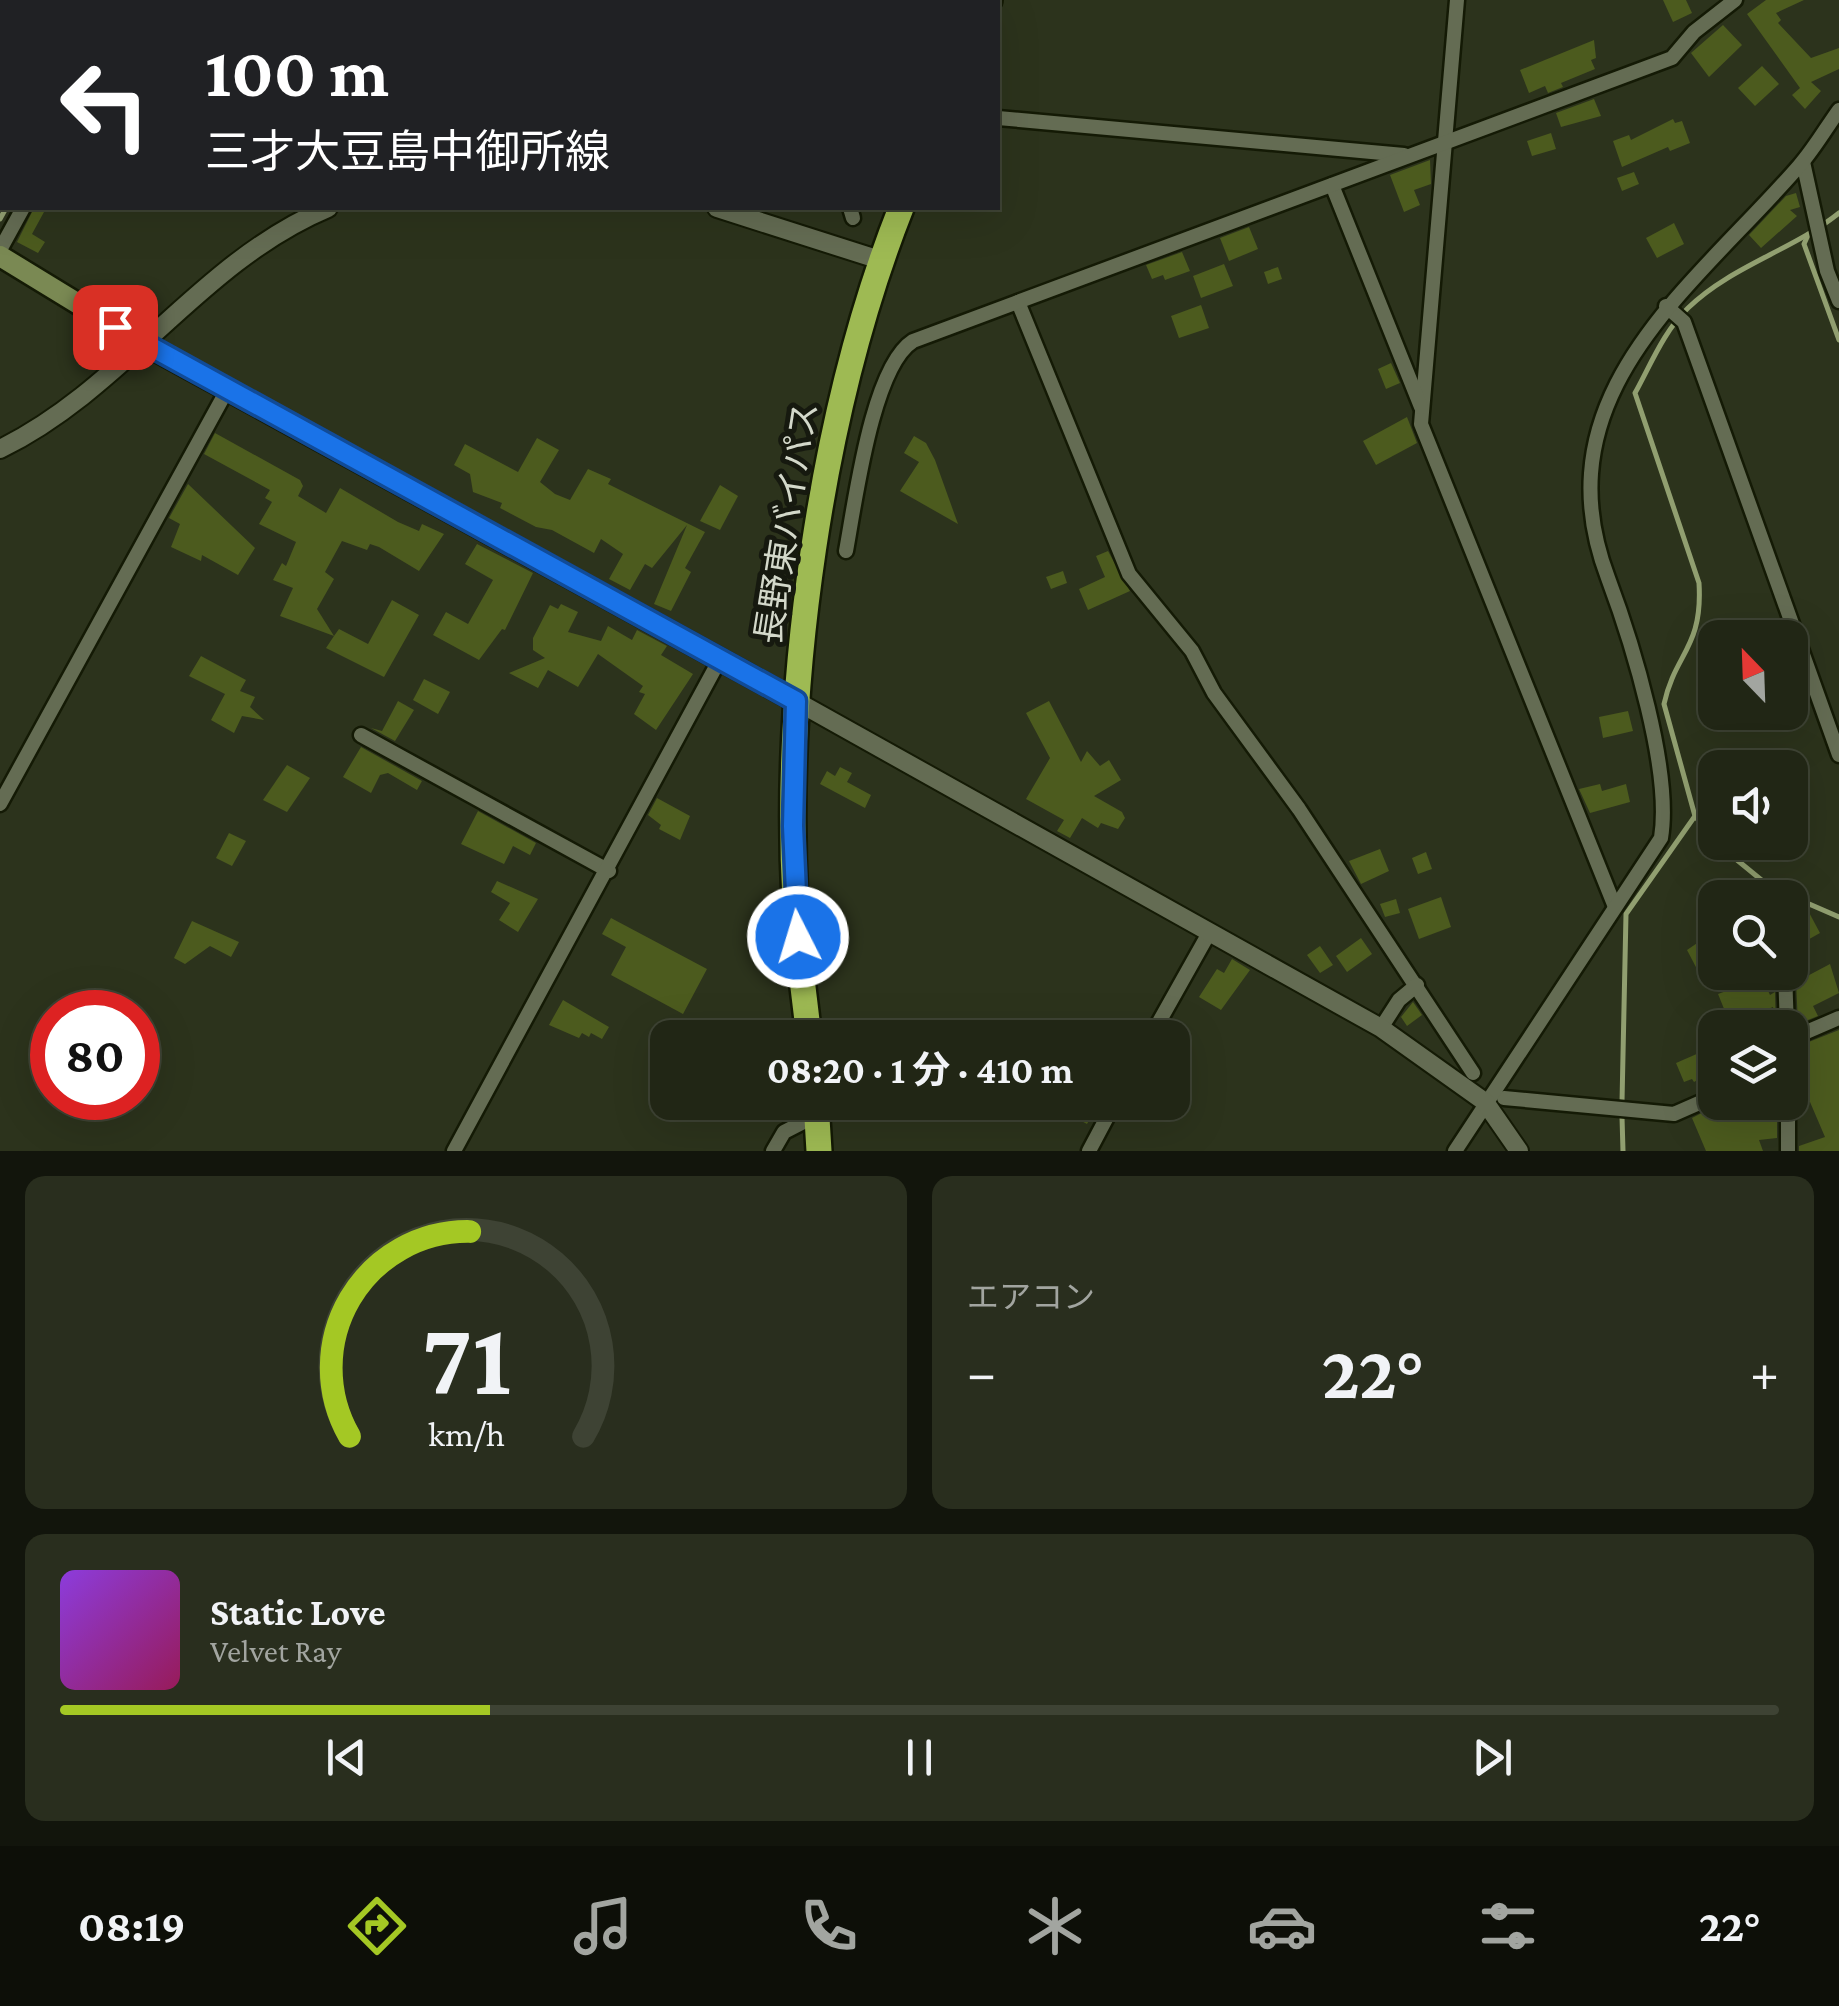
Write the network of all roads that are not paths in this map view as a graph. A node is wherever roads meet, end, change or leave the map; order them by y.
1 (1457, 0) edge
2 (1734, 0) edge
3 (1839, 110) edge
4 (1000, 118) edge
5 (1445, 142) junction
6 (1410, 155) junction
7 (1803, 162) junction
8 (1332, 184) junction
9 (22, 210) edge
10 (324, 210) edge
11 (723, 210) edge
12 (901, 210) edge
13 (0, 253) edge
14 (880, 260) junction
15 (1839, 300) edge
16 (1018, 302) junction
17 (1675, 313) junction
18 (144, 344) junction
19 (228, 390) junction
20 (1422, 409) junction
21 (0, 449) edge
22 (846, 552) dead end
23 (720, 659) junction
24 (796, 701) junction
25 (360, 735) dead end
26 (1839, 755) edge
27 (1, 802) edge
28 (608, 871) junction
29 (1615, 907) junction
30 (1209, 933) junction
31 (1418, 985) junction
32 (1839, 1018) edge
33 (807, 1020) edge
34 (1160, 1020) edge
35 (1381, 1028) junction
36 (1808, 1031) edge
37 (1472, 1073) dead end
38 (1495, 1100) junction
39 (1698, 1103) edge
40 (801, 1120) edge
41 (817, 1120) edge
42 (1105, 1120) edge
43 (1788, 1120) edge
44 (454, 1151) edge
45 (773, 1151) edge
46 (819, 1151) edge
47 (1089, 1151) edge
48 (1455, 1151) edge
49 (1519, 1151) edge
50 (1788, 1151) edge

1 - 5 street
2 - 5 street
3 - 7 street
4 - 6 street
5 - 6 street
5 - 20 street
6 - 8 street
7 - 15 street
7 - 17 street
8 - 16 street
8 - 20 street
9 - 13 street
10 - 18 street
11 - 14 street
12 - 14 highway, 長野東バイパス
13 - 18 main road
14 - 24 highway, 長野東バイパス
16 - 22 street
16 - 31 street
17 - 26 street
17 - 29 street
18 - 19 main road
18 - 21 street
19 - 23 main road
19 - 27 street
20 - 29 street
23 - 24 main road
23 - 28 street
24 - 30 street
24 - 33 highway, 長野東バイパス
25 - 28 street
28 - 44 street
29 - 38 street
30 - 34 street
30 - 35 street
31 - 35 street
31 - 37 street
32 - 36 street
35 - 38 street
38 - 39 street
38 - 48 street
38 - 49 street
40 - 45 street
41 - 46 highway
42 - 47 street
43 - 50 street

